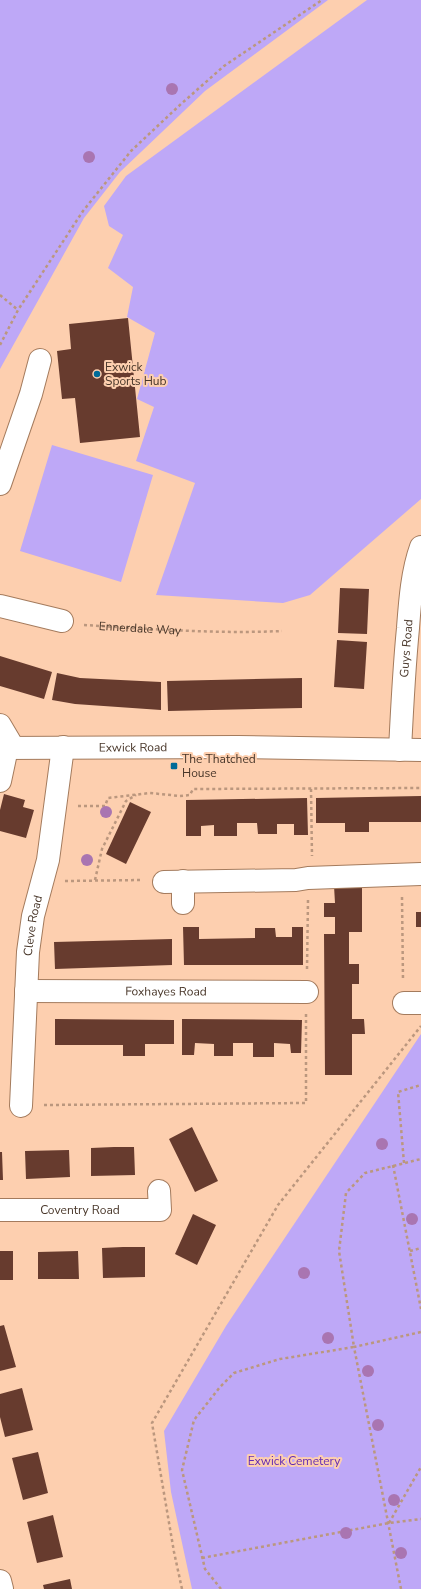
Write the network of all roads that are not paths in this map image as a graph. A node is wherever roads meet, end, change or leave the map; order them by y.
1 (40, 360) dead end
2 (0, 484) edge
3 (421, 547) edge
4 (0, 606) edge
5 (62, 621) road end
6 (0, 725) edge
7 (63, 747) junction
8 (7, 748) edge
9 (411, 750) edge
10 (0, 781) edge
11 (411, 875) edge
12 (183, 903) dead end
13 (26, 991) junction
14 (306, 992) road end
15 (21, 1106) dead end
16 (160, 1208) dead end
17 (0, 1210) edge
18 (0, 1581) edge
19 (2, 1589) edge

1 - 2 street
3 - 9 street, Guys Road
4 - 5 street
6 - 8 street
7 - 8 street, Exwick Road
7 - 9 street, Exwick Road
7 - 13 street, Cleve Road
8 - 10 street
11 - 12 street
13 - 14 street, Foxhayes Road
13 - 15 street, Cleve Road
16 - 17 street, Coventry Road
18 - 19 street

